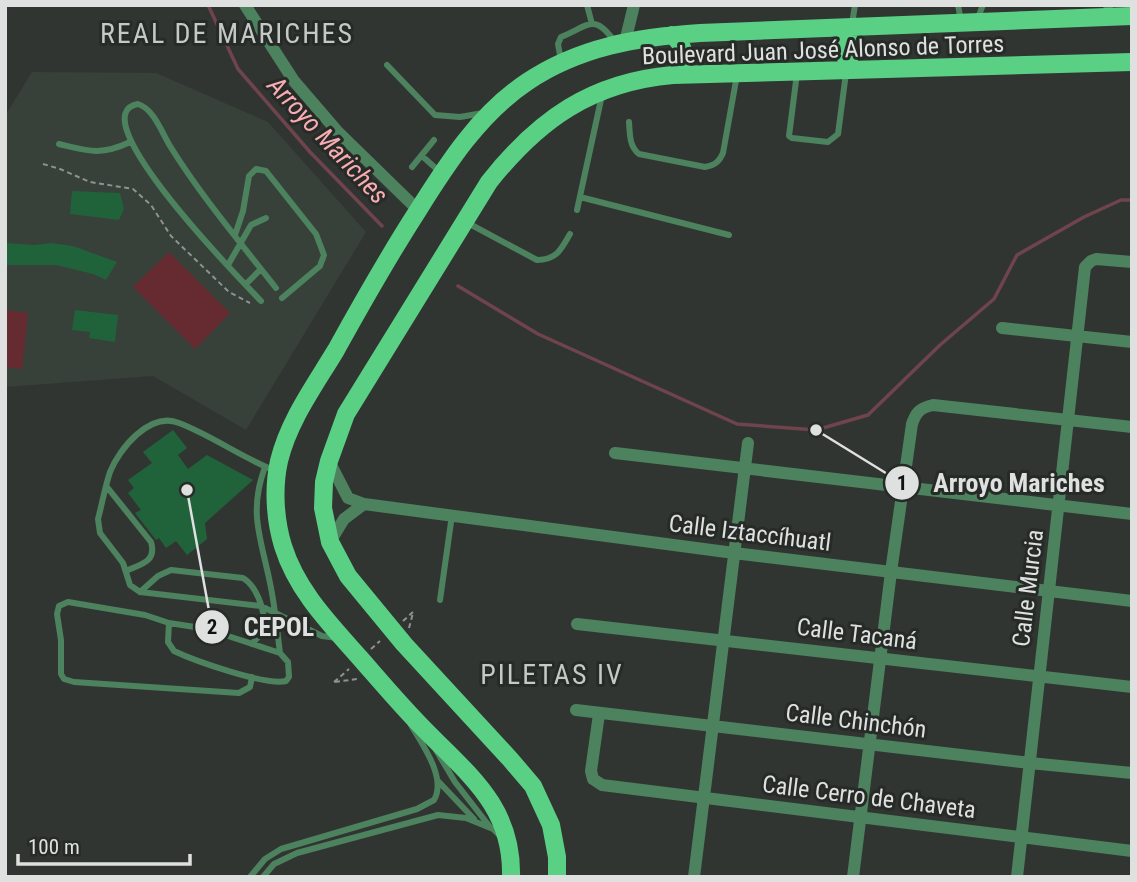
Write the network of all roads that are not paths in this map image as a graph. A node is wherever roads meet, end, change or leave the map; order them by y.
1 (245, 5) edge
2 (587, 5) edge
3 (634, 5) edge
4 (855, 5) edge
5 (1119, 13) edge
6 (970, 14) edge
7 (592, 24) junction
8 (852, 27) junction
9 (672, 35) junction
10 (620, 42) junction
11 (1132, 62) edge
12 (561, 63) junction
13 (387, 65) dead end
14 (850, 69) junction
15 (797, 71) junction
16 (737, 73) junction
17 (673, 75) junction
18 (604, 90) junction
19 (492, 111) junction
20 (629, 122) dead end
21 (435, 140) dead end
22 (130, 142) junction
23 (59, 144) dead end
24 (422, 156) junction
25 (412, 167) dead end
26 (442, 173) junction
27 (580, 197) junction
28 (418, 210) junction
29 (577, 210) dead end
30 (266, 218) dead end
31 (464, 221) junction
32 (570, 233) dead end
33 (235, 235) junction
34 (729, 235) dead end
35 (242, 244) junction
36 (1132, 262) edge
37 (228, 265) junction
38 (261, 269) junction
39 (246, 285) junction
40 (276, 288) dead end
41 (282, 298) dead end
42 (261, 301) dead end
43 (1002, 328) dead end
44 (1077, 336) junction
45 (1132, 342) edge
46 (1068, 420) junction
47 (1132, 427) edge
48 (748, 443) dead end
49 (615, 453) dead end
50 (328, 461) junction
51 (271, 469) junction
52 (745, 469) junction
53 (106, 486) junction
54 (902, 488) junction
55 (364, 504) junction
56 (1059, 505) junction
57 (1132, 514) edge
58 (452, 515) junction
59 (330, 542) junction
60 (734, 553) junction
61 (125, 571) junction
62 (891, 572) junction
63 (140, 592) junction
64 (1049, 592) junction
65 (440, 600) dead end
66 (1132, 601) edge
67 (261, 606) junction
68 (276, 612) junction
69 (169, 623) junction
70 (577, 624) dead end
71 (342, 638) junction
72 (724, 640) junction
73 (252, 644) junction
74 (280, 653) junction
75 (880, 658) junction
76 (252, 677) junction
77 (1039, 677) junction
78 (1132, 687) edge
79 (398, 702) junction
80 (576, 710) dead end
81 (599, 714) junction
82 (715, 725) junction
83 (425, 730) junction
84 (870, 744) junction
85 (1030, 763) junction
86 (1132, 773) edge
87 (437, 780) junction
88 (706, 797) junction
89 (861, 817) junction
90 (476, 821) junction
91 (493, 829) junction
92 (1021, 837) junction
93 (508, 844) junction
94 (1132, 851) edge
95 (250, 877) edge
96 (263, 877) edge
97 (511, 877) edge
98 (557, 877) edge
99 (694, 877) edge
100 (853, 877) edge
101 (1017, 877) edge

1 - 28 street
2 - 7 lane
3 - 10 street
4 - 8 lane
5 - 6 main road, Boulevard Juan José Alonso de Torres
6 - 8 main road, Boulevard Juan José Alonso de Torres
7 - 10 lane
7 - 12 lane
8 - 9 main road, Boulevard Juan José Alonso de Torres
8 - 14 main road
9 - 10 main road, Boulevard Juan José Alonso de Torres
9 - 17 main road
10 - 12 main road, Boulevard Juan José Alonso de Torres
11 - 14 main road, Boulevard Juan José Alonso de Torres
12 - 19 main road, Boulevard Juan José Alonso de Torres
13 - 19 lane
14 - 15 main road, Boulevard Juan José Alonso de Torres
14 - 15 lane
15 - 16 main road, Boulevard Juan José Alonso de Torres
16 - 17 main road, Boulevard Juan José Alonso de Torres
16 - 20 lane
17 - 18 main road, Boulevard Juan José Alonso de Torres
18 - 27 lane
18 - 31 main road, Boulevard Juan José Alonso de Torres
19 - 26 main road, Boulevard Juan José Alonso de Torres
21 - 24 lane
22 - 23 lane
22 - 33 lane
22 - 37 lane
24 - 25 lane
24 - 26 lane
26 - 28 main road, Boulevard Juan José Alonso de Torres
27 - 29 lane
27 - 34 lane
28 - 51 main road, Boulevard Juan José Alonso de Torres
30 - 35 lane
31 - 32 lane
31 - 50 main road, Boulevard Juan José Alonso de Torres
33 - 35 lane
33 - 41 lane
35 - 37 lane
35 - 38 lane
36 - 44 street, Calle Murcia
37 - 39 lane
38 - 39 lane
38 - 40 lane
39 - 42 lane
43 - 44 street
44 - 45 street
44 - 46 street, Calle Murcia
46 - 47 street
46 - 54 street
46 - 56 street, Calle Murcia
48 - 52 street
49 - 52 street
50 - 55 street
50 - 59 main road, Boulevard Juan José Alonso de Torres
51 - 53 lane
51 - 68 lane
51 - 71 main road, Boulevard Juan José Alonso de Torres
52 - 54 street
52 - 60 street
53 - 61 lane
53 - 61 lane
54 - 56 street
54 - 62 street
55 - 58 street, Calle Iztaccíhuatl
55 - 59 street
56 - 57 street
56 - 64 street, Calle Murcia
58 - 60 street, Calle Iztaccíhuatl
58 - 65 lane
59 - 98 main road, Boulevard Juan José Alonso de Torres
60 - 62 street, Calle Iztaccíhuatl
60 - 72 street
61 - 63 lane
62 - 64 street, Calle Iztaccíhuatl
62 - 75 street
63 - 67 lane
63 - 67 lane
64 - 66 street, Calle Iztaccíhuatl
64 - 77 street, Calle Murcia
67 - 68 lane
67 - 73 lane
68 - 71 lane
68 - 74 lane
69 - 73 lane
69 - 76 lane
69 - 76 lane
70 - 72 street, Calle Tacaná
71 - 79 main road, Boulevard Juan José Alonso de Torres
72 - 75 street, Calle Tacaná
72 - 82 street
73 - 74 lane
74 - 76 lane
75 - 77 street, Calle Tacaná
75 - 84 street
77 - 78 street, Calle Tacaná
77 - 85 street, Calle Murcia
79 - 83 main road, Boulevard Juan José Alonso de Torres
79 - 87 lane
80 - 81 street, Calle Chinchón
81 - 82 street, Calle Chinchón
81 - 88 street, Calle Cerro de Chaveta
82 - 84 street, Calle Chinchón
82 - 88 street
83 - 91 lane
83 - 93 main road, Boulevard Juan José Alonso de Torres
84 - 85 street, Calle Chinchón
84 - 89 street
85 - 86 street, Calle Chinchón
85 - 92 street, Calle Murcia
87 - 90 lane
87 - 95 lane
88 - 89 street, Calle Cerro de Chaveta
88 - 99 street
89 - 92 street, Calle Cerro de Chaveta
89 - 100 street
90 - 91 lane
90 - 96 lane
91 - 93 lane
92 - 94 street, Calle Cerro de Chaveta
92 - 101 street, Calle Murcia
93 - 97 main road, Boulevard Juan José Alonso de Torres

